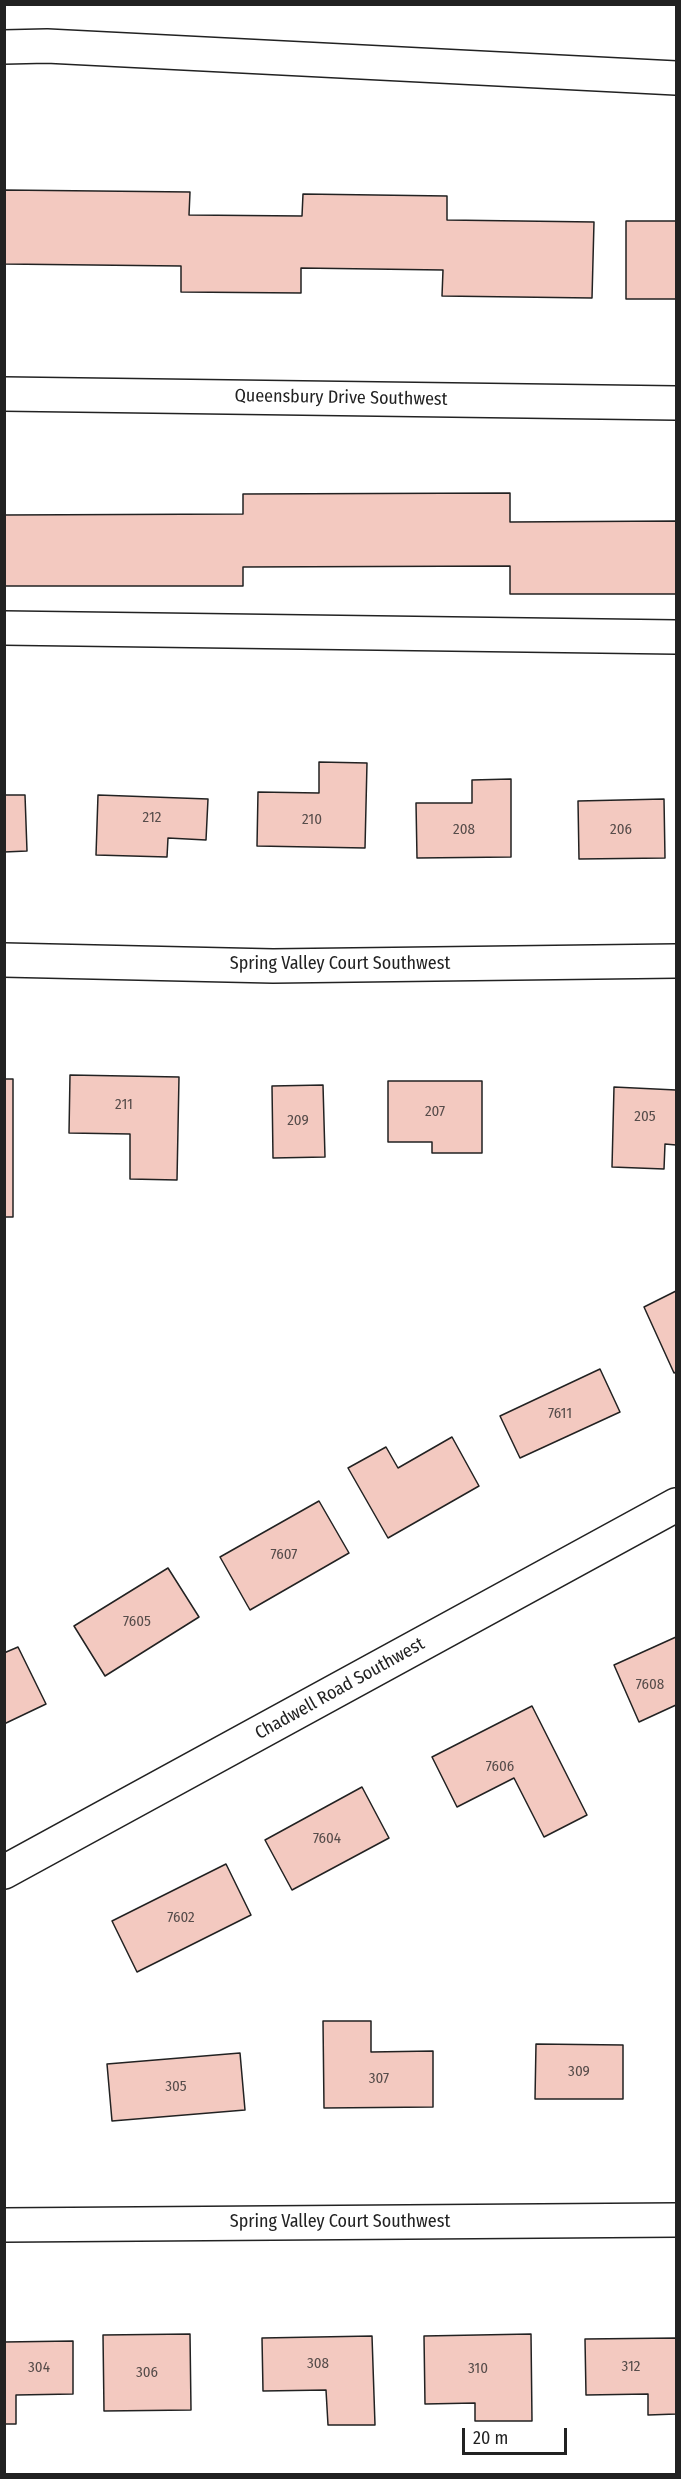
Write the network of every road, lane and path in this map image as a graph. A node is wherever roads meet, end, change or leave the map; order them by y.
1 (4, 47) edge
2 (676, 78) edge
3 (4, 394) edge
4 (676, 403) edge
5 (4, 628) edge
6 (676, 637) edge
7 (4, 960) edge
8 (676, 961) edge
9 (676, 1505) edge
10 (4, 1872) edge
11 (676, 2220) edge
12 (4, 2225) edge

1 - 2 street
3 - 4 street, Queensbury Drive Southwest
5 - 6 street
7 - 8 street, Spring Valley Court Southwest
9 - 10 street, Chadwell Road Southwest
11 - 12 street, Spring Valley Court Southwest

